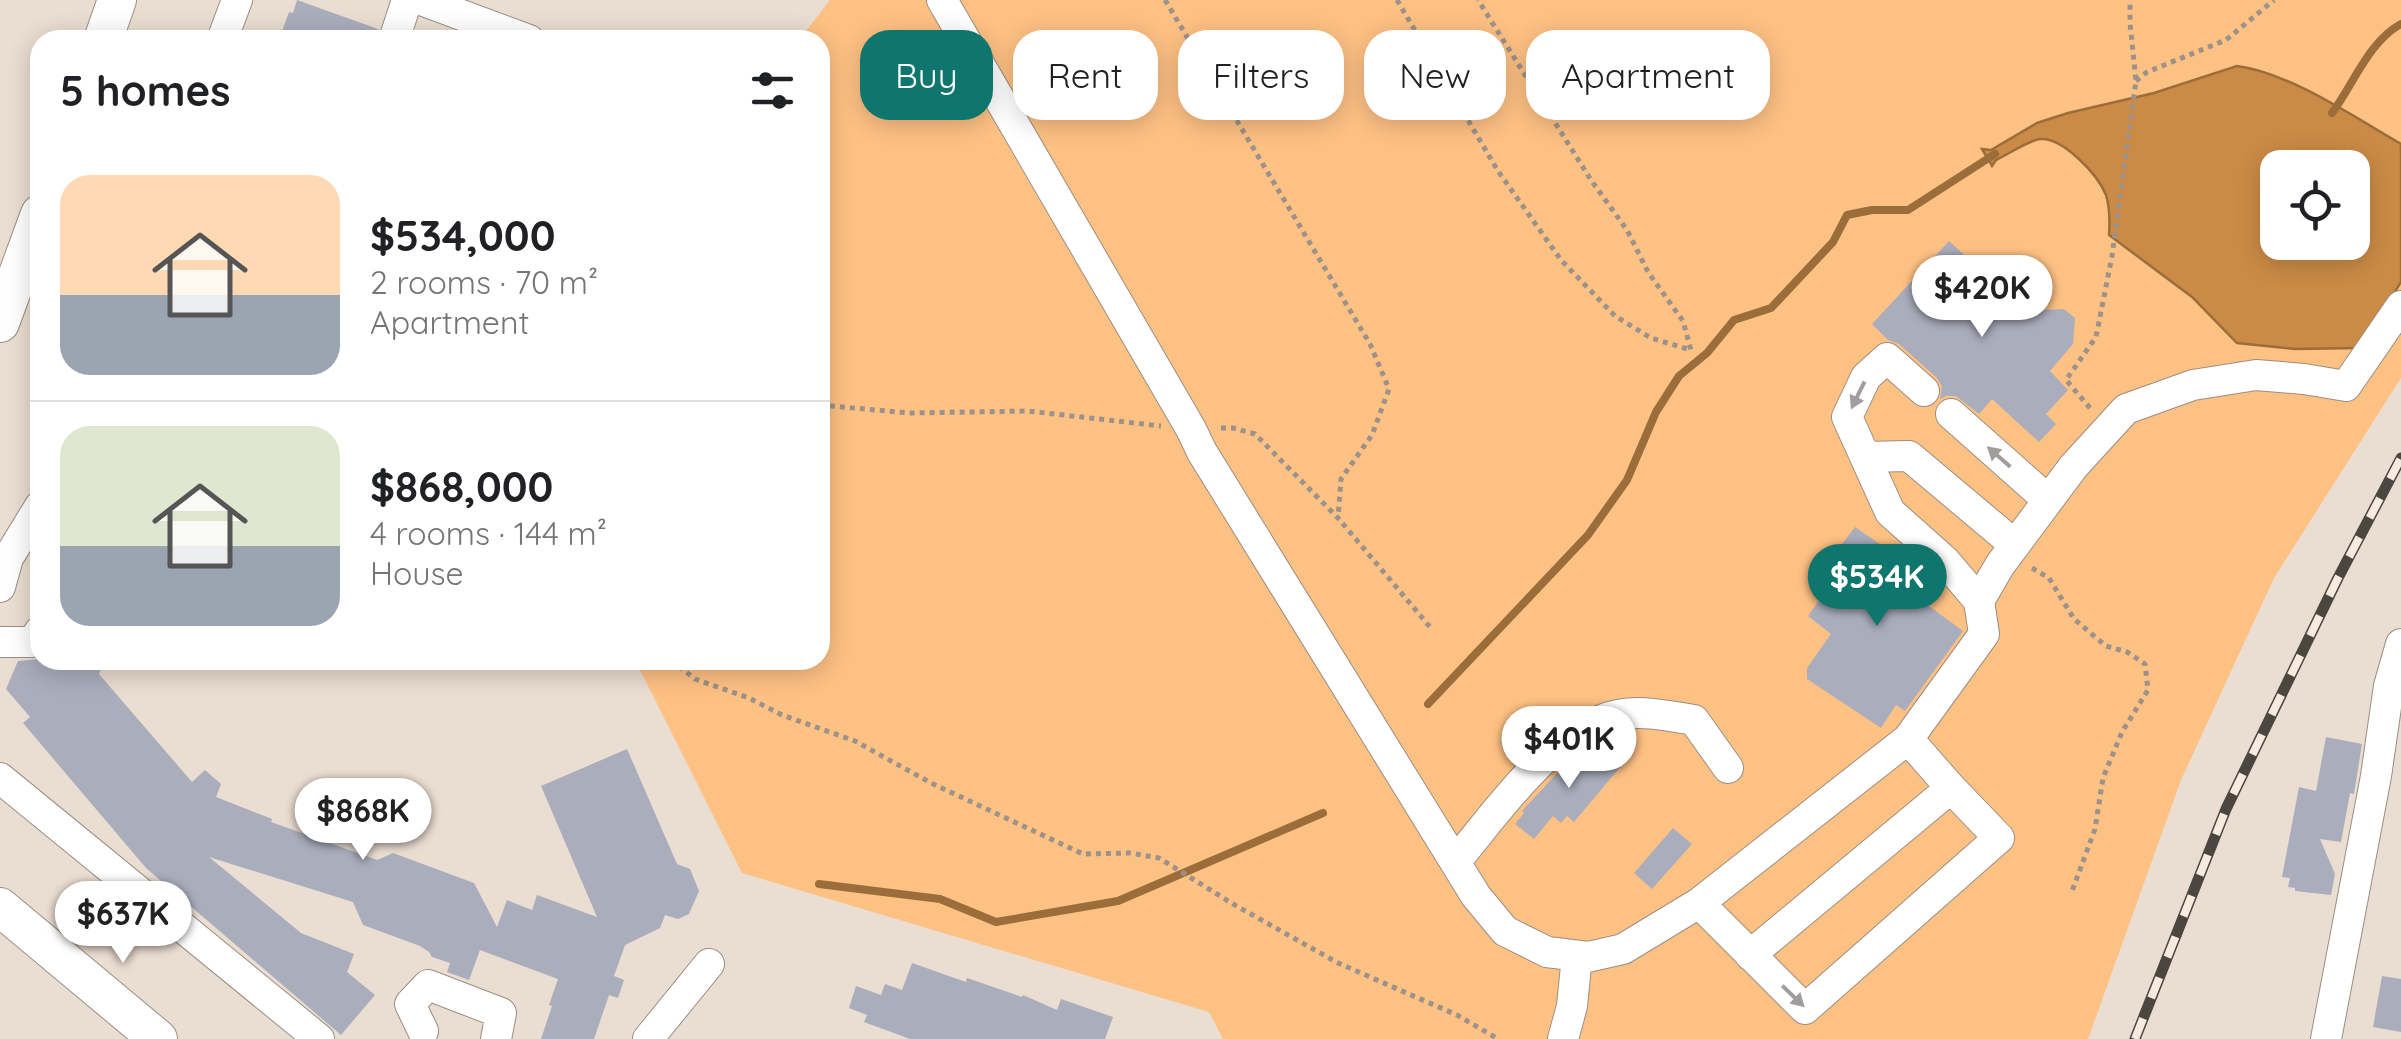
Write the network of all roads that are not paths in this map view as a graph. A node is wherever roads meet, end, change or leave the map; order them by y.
1 (117, 0) edge
2 (238, 0) edge
3 (407, 0) edge
4 (421, 0) edge
5 (942, 0) edge
6 (106, 30) edge
7 (226, 30) edge
8 (397, 30) edge
9 (502, 30) edge
10 (30, 241) edge
11 (2401, 306) edge
12 (0, 322) edge
13 (1924, 390) dead end
14 (1950, 414) dead end
15 (1866, 457) junction
16 (2048, 500) junction
17 (30, 522) edge
18 (2008, 555) junction
19 (3, 567) edge
20 (1979, 601) junction
21 (0, 642) edge
22 (30, 642) edge
23 (2401, 644) edge
24 (1908, 738) junction
25 (1728, 768) dead end
26 (0, 778) edge
27 (1951, 788) junction
28 (1455, 862) junction
29 (1698, 904) junction
30 (0, 907) edge
31 (1750, 955) junction
32 (1578, 956) junction
33 (709, 964) dead end
34 (428, 1036) edge
35 (158, 1039) edge
36 (319, 1039) edge
37 (496, 1039) edge
38 (648, 1039) edge
39 (1563, 1039) edge
40 (2326, 1039) edge

1 - 6 main road
2 - 7 street
3 - 8 street
4 - 9 street
5 - 28 street
10 - 12 main road
11 - 16 street
13 -> 15 street
16 -> 14 street
15 - 18 street
15 - 20 street
16 - 18 street
17 - 19 street
18 - 20 street
20 - 24 street
21 - 22 street
23 - 40 street
24 - 27 street
24 - 29 street
25 - 28 street
26 - 36 street
27 - 31 street
31 -> 27 street
28 - 32 street
29 - 31 street
29 - 32 street
30 - 35 main road
32 - 39 street
33 - 38 street
34 - 37 street

